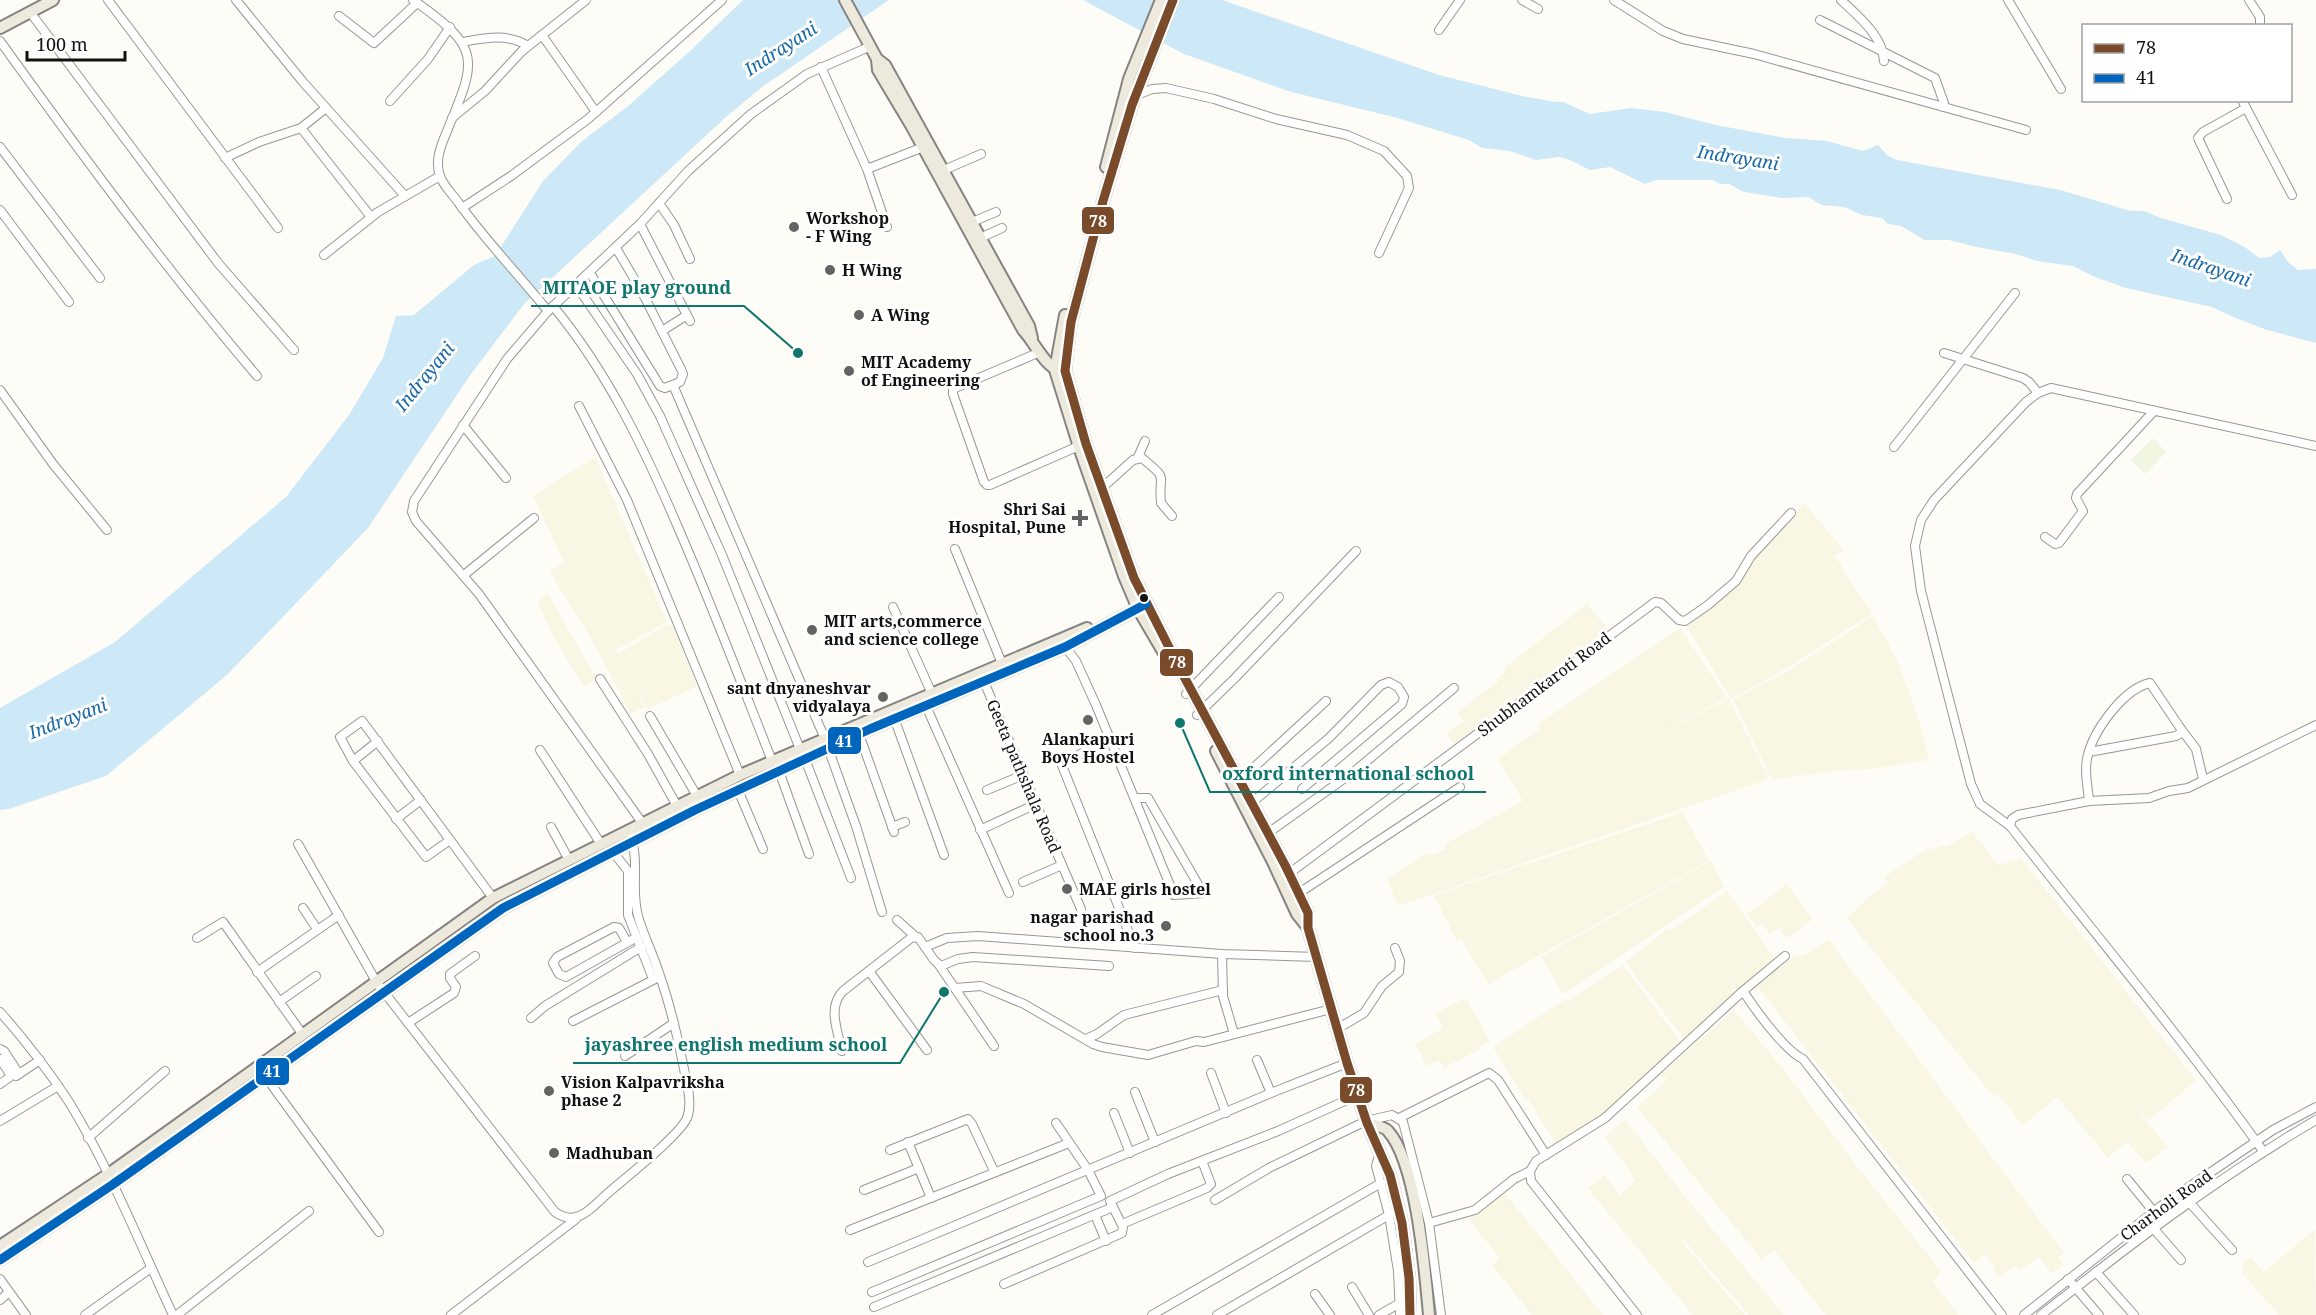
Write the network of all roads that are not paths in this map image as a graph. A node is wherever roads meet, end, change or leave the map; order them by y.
1 (53, 0) edge
2 (108, 0) edge
3 (236, 0) edge
4 (586, 0) edge
5 (722, 0) edge
6 (845, 0) edge
7 (1161, 0) edge
8 (1173, 0) edge
9 (1460, 0) edge
10 (1522, 0) edge
11 (1614, 0) edge
12 (1841, 0) edge
13 (2008, 0) edge
14 (2249, 0) edge
15 (415, 2) edge
16 (1538, 9) dead end
17 (30, 12) junction
18 (339, 16) dead end
19 (1820, 20) dead end
20 (2260, 24) edge
21 (450, 27) junction
22 (0, 28) edge
23 (1439, 30) dead end
24 (542, 34) junction
25 (0, 41) edge
26 (462, 42) junction
27 (868, 42) junction
28 (528, 46) junction
29 (1882, 49) junction
30 (1884, 61) dead end
31 (821, 66) junction
32 (2061, 89) dead end
33 (1135, 96) junction
34 (390, 101) dead end
35 (2244, 104) edge
36 (1942, 107) junction
37 (327, 108) junction
38 (596, 112) junction
39 (452, 118) junction
40 (1122, 122) junction
41 (302, 128) junction
42 (2026, 130) dead end
43 (926, 145) junction
44 (0, 147) edge
45 (981, 154) dead end
46 (225, 158) junction
47 (941, 168) junction
48 (867, 169) junction
49 (440, 176) junction
50 (2292, 195) dead end
51 (405, 196) junction
52 (2227, 199) dead end
53 (659, 203) junction
54 (0, 210) edge
55 (463, 210) junction
56 (996, 212) dead end
57 (371, 217) junction
58 (640, 224) junction
59 (887, 227) dead end
60 (278, 228) dead end
61 (1002, 228) dead end
62 (974, 233) junction
63 (616, 248) junction
64 (1380, 252) dead end
65 (324, 255) dead end
66 (690, 259) dead end
67 (590, 273) junction
68 (100, 278) dead end
69 (576, 285) junction
70 (2015, 293) dead end
71 (69, 302) dead end
72 (550, 309) junction
73 (662, 331) junction
74 (294, 350) dead end
75 (1040, 352) junction
76 (1944, 353) dead end
77 (1964, 360) junction
78 (1060, 371) junction
79 (257, 376) dead end
80 (673, 385) junction
81 (0, 390) edge
82 (2038, 393) junction
83 (579, 406) dead end
84 (2154, 411) junction
85 (463, 425) junction
86 (1145, 441) dead end
87 (1082, 445) junction
88 (2316, 446) edge
89 (1894, 447) dead end
90 (1138, 458) junction
91 (506, 478) dead end
92 (1102, 488) junction
93 (1791, 513) dead end
94 (1172, 516) dead end
95 (534, 518) dead end
96 (107, 530) dead end
97 (2045, 537) dead end
98 (955, 549) dead end
99 (1356, 551) dead end
100 (464, 575) junction
101 (1279, 597) dead end
102 (1140, 603) junction
103 (893, 607) dead end
104 (1065, 647) junction
105 (1004, 669) junction
106 (982, 677) junction
107 (600, 679) dead end
108 (1454, 688) dead end
109 (932, 693) junction
110 (1189, 693) junction
111 (1326, 701) dead end
112 (926, 706) junction
113 (1200, 713) junction
114 (893, 715) junction
115 (650, 716) dead end
116 (2316, 725) edge
117 (2181, 729) junction
118 (859, 734) junction
119 (1111, 740) junction
120 (378, 741) junction
121 (827, 743) junction
122 (540, 750) dead end
123 (2089, 752) junction
124 (802, 754) junction
125 (353, 761) junction
126 (772, 761) junction
127 (779, 771) junction
128 (740, 775) junction
129 (1023, 775) junction
130 (2203, 779) junction
131 (1237, 783) junction
132 (1460, 787) dead end
133 (1302, 789) dead end
134 (738, 790) junction
135 (987, 790) dead end
136 (697, 796) junction
137 (1135, 798) junction
138 (421, 800) junction
139 (2089, 801) junction
140 (1036, 804) junction
141 (1248, 805) junction
142 (677, 806) junction
143 (396, 819) junction
144 (905, 822) dead end
145 (643, 824) junction
146 (551, 826) dead end
147 (2010, 826) junction
148 (980, 830) junction
149 (629, 831) junction
150 (1264, 836) junction
151 (450, 840) junction
152 (633, 842) junction
153 (298, 844) dead end
154 (601, 844) junction
155 (763, 849) dead end
156 (613, 852) junction
157 (809, 854) dead end
158 (944, 855) dead end
159 (569, 860) junction
160 (1062, 865) junction
161 (1285, 876) junction
162 (851, 878) dead end
163 (1023, 882) dead end
164 (1009, 893) dead end
165 (1294, 896) junction
166 (494, 898) junction
167 (303, 908) dead end
168 (1081, 909) dead end
169 (882, 912) dead end
170 (339, 915) junction
171 (897, 920) dead end
172 (317, 929) junction
173 (636, 937) junction
174 (916, 937) junction
175 (197, 938) dead end
176 (627, 942) junction
177 (640, 947) junction
178 (925, 947) junction
179 (1135, 948) junction
180 (1395, 948) dead end
181 (1221, 954) junction
182 (475, 956) dead end
183 (1785, 956) dead end
184 (1317, 957) junction
185 (939, 965) junction
186 (1109, 966) dead end
187 (869, 971) junction
188 (256, 972) junction
189 (316, 976) dead end
190 (657, 978) junction
191 (381, 987) junction
192 (955, 988) junction
193 (1223, 990) junction
194 (1743, 991) junction
195 (279, 1002) junction
196 (1330, 1009) junction
197 (0, 1012) edge
198 (531, 1018) dead end
199 (573, 1021) dead end
200 (408, 1023) junction
201 (674, 1023) junction
202 (1337, 1029) junction
203 (1234, 1034) junction
204 (303, 1035) junction
205 (1086, 1039) junction
206 (994, 1046) dead end
207 (0, 1048) edge
208 (927, 1050) dead end
209 (842, 1051) dead end
210 (625, 1056) dead end
211 (0, 1059) edge
212 (40, 1060) junction
213 (1257, 1060) dead end
214 (1347, 1063) junction
215 (165, 1071) dead end
216 (1211, 1073) dead end
217 (265, 1076) junction
218 (0, 1084) edge
219 (58, 1086) junction
220 (1134, 1092) dead end
221 (1271, 1093) junction
222 (1358, 1095) junction
223 (2316, 1107) edge
224 (1114, 1113) dead end
225 (1226, 1113) junction
226 (1399, 1118) junction
227 (2316, 1120) edge
228 (0, 1122) edge
229 (1367, 1122) junction
230 (1056, 1123) dead end
231 (88, 1138) junction
232 (2256, 1141) junction
233 (908, 1142) junction
234 (1155, 1142) junction
235 (1069, 1143) junction
236 (890, 1150) dead end
237 (2263, 1151) junction
238 (1380, 1152) junction
239 (1130, 1153) junction
240 (1546, 1155) junction
241 (1202, 1161) junction
242 (919, 1168) junction
243 (1088, 1170) junction
244 (1530, 1170) junction
245 (994, 1171) junction
246 (2127, 1179) dead end
247 (110, 1180) junction
248 (1380, 1183) junction
249 (864, 1190) dead end
250 (931, 1198) junction
251 (1215, 1200) dead end
252 (2189, 1202) junction
253 (1113, 1207) junction
254 (309, 1210) dead end
255 (2154, 1212) junction
256 (1095, 1215) junction
257 (1389, 1215) junction
258 (578, 1217) junction
259 (1429, 1223) junction
260 (1122, 1224) junction
261 (2153, 1228) junction
262 (850, 1230) dead end
263 (379, 1232) dead end
264 (1106, 1240) junction
265 (0, 1246) edge
266 (2232, 1250) dead end
267 (0, 1260) edge
268 (2181, 1260) dead end
269 (868, 1262) dead end
270 (151, 1268) junction
271 (2096, 1272) junction
272 (0, 1279) edge
273 (2068, 1279) junction
274 (1004, 1284) dead end
275 (1352, 1287) dead end
276 (2075, 1288) junction
277 (1432, 1291) junction
278 (9, 1292) junction
279 (872, 1292) dead end
280 (1315, 1294) dead end
281 (0, 1300) edge
282 (1400, 1303) junction
283 (874, 1307) dead end
284 (26, 1315) edge
285 (85, 1315) edge
286 (175, 1315) edge
287 (451, 1315) edge
288 (1152, 1315) edge
289 (1217, 1315) edge
290 (1330, 1315) edge
291 (1369, 1315) edge
292 (1379, 1315) edge
293 (1400, 1315) edge
294 (1410, 1315) edge
295 (1429, 1315) edge
296 (1441, 1315) edge
297 (1637, 1315) edge
298 (2002, 1315) edge
299 (2024, 1315) edge
300 (2041, 1315) edge
301 (2099, 1315) edge
302 (2134, 1315) edge

1 - 17 main road
2 - 46 street
3 - 37 street
4 - 24 street
5 - 38 street
6 - 27 main road
7 - 40 main road
8 - 33 main road
9 - 23 street
10 - 16 street
11 - 36 street
12 - 29 street
13 - 32 street
14 - 20 street
15 - 18 street
15 - 21 street
17 - 22 main road
17 - 74 street
19 - 29 street
21 - 26 street
21 - 34 street
24 - 28 street
24 - 38 street
25 - 79 street
26 - 28 street
26 - 39 street
27 - 31 street
27 - 43 main road
28 - 39 street
29 - 30 street
29 - 36 street
31 - 48 street
31 - 53 street
33 - 40 main road
33 - 64 street
35 - 50 street
35 - 52 street
36 - 42 street
37 - 41 street
37 - 51 street
38 - 55 street
39 - 49 street
40 - 78 main road
41 - 46 street
41 - 57 street
43 - 47 main road
43 - 48 street
44 - 68 street
45 - 47 street
46 - 60 street
47 - 62 main road
48 - 59 street
49 - 51 street
49 - 55 street
51 - 57 street
53 - 58 street
53 - 66 street
54 - 71 street
55 - 72 street
56 - 62 street
57 - 65 street
58 - 63 street
58 - 73 street
61 - 62 street
62 - 75 main road
63 - 67 street
63 - 73 street
67 - 69 street
67 - 80 street
69 - 72 street
69 - 124 street
70 - 77 street
72 - 85 street
72 - 126 street
73 - 80 street
75 - 78 main road
75 - 87 street
76 - 77 street
77 - 82 street
77 - 89 street
78 - 87 main road
78 - 87 main road
80 - 121 street
81 - 96 street
82 - 84 street
82 - 147 street
83 - 128 street
84 - 88 street
84 - 97 street
85 - 91 street
85 - 100 street
86 - 90 street
87 - 92 main road
87 - 102 main road
90 - 92 street
90 - 94 street
92 - 102 main road
93 - 161 street, Shubhamkaroti Road
95 - 100 street
98 - 105 street
99 - 113 street
100 - 145 street
101 - 110 street
102 - 104 main road
102 - 105 main road
102 - 110 main road
103 - 109 street
104 - 105 main road
104 - 119 street
105 - 106 main road
106 - 109 main road
106 - 112 main road
106 - 129 street, Geeta pathshala Road
107 - 142 street
108 - 150 street
109 - 114 main road
110 - 113 main road
111 - 131 street
112 - 114 main road
112 - 148 street
113 - 131 main road
114 - 118 main road
114 - 121 main road
114 - 158 street
115 - 136 street
116 - 130 street
117 - 123 street
117 - 123 street
117 - 130 street
118 - 121 main road
118 - 144 street
119 - 137 street
119 - 179 street
120 - 125 street
120 - 125 street
120 - 138 street
121 - 124 main road
121 - 169 street
122 - 154 street
123 - 139 street
124 - 126 main road
124 - 127 main road
124 - 162 street
125 - 143 street
126 - 128 main road
127 - 134 main road
127 - 157 street
128 - 136 main road
129 - 135 street
129 - 140 street, Geeta pathshala Road
130 - 139 street
131 - 141 main road
132 - 165 street
133 - 141 street
134 - 152 main road
134 - 155 street
136 - 142 main road
137 - 137 street
138 - 143 street
138 - 151 street
139 - 147 street
140 - 148 street
140 - 160 street, Geeta pathshala Road
141 - 150 main road
142 - 145 main road
143 - 151 street
145 - 149 main road
146 - 159 street
147 - 232 street
148 - 164 street
149 - 152 street
149 - 154 main road
150 - 161 main road
151 - 166 street
152 - 156 main road
152 - 190 street
153 - 170 street
154 - 159 main road
156 - 173 street
156 - 191 main road
159 - 166 main road
160 - 163 street, Geeta pathshala Road
160 - 168 street
161 - 165 main road
165 - 184 main road
166 - 191 main road
167 - 172 street
170 - 172 street
170 - 191 street
171 - 174 street
172 - 188 street
173 - 176 street
173 - 177 street
174 - 178 street
174 - 187 street
175 - 188 street
176 - 176 street
177 - 190 street
177 - 198 street
178 - 179 street
178 - 185 street
179 - 181 street
180 - 202 street
181 - 184 street
181 - 193 street
182 - 200 street
183 - 194 street
184 - 196 main road
185 - 186 street
185 - 192 street
187 - 208 street
187 - 209 street
188 - 195 street
189 - 195 street
190 - 199 street
190 - 201 street
191 - 200 street
191 - 204 main road
191 - 217 main road
192 - 205 street
192 - 206 street
193 - 203 street
193 - 205 street
194 - 240 street
194 - 298 street
195 - 204 street
196 - 202 main road
196 - 203 street
197 - 212 street
200 - 258 street
201 - 210 street
201 - 258 street
202 - 214 main road
203 - 205 street
204 - 247 main road
207 - 212 street
211 - 218 street
212 - 219 street
213 - 221 street
214 - 221 street
214 - 222 main road
215 - 231 street
216 - 225 street
217 - 247 main road
217 - 263 street
219 - 228 street
219 - 231 street
220 - 234 street
221 - 225 street
222 - 229 main road
222 - 241 street
223 - 232 street, Charholi Road
224 - 239 street
225 - 234 street
226 - 229 street
226 - 240 street
226 - 259 street
227 - 237 street, Charholi Road
229 - 238 main road
229 - 251 street
229 - 277 main road
230 - 235 street
231 - 247 street
232 - 237 street
232 - 255 street, Charholi Road
233 - 236 street
233 - 242 street
233 - 245 street
234 - 239 street
235 - 243 street
235 - 245 street
237 - 252 street, Charholi Road
238 - 248 street
238 - 294 main road
239 - 243 street
240 - 244 street
241 - 253 street
241 - 260 street
242 - 249 street
242 - 250 street
243 - 269 street
243 - 279 street
244 - 259 street
244 - 297 street
245 - 250 street
246 - 255 street
247 - 265 main road
247 - 267 main road
247 - 270 street
248 - 257 street
248 - 288 street
250 - 262 street
252 - 261 street, Charholi Road
252 - 266 street
253 - 256 street
253 - 260 street
254 - 286 street
255 - 273 street, Charholi Road
256 - 264 street
256 - 283 street
257 - 282 street
257 - 289 street
258 - 287 street
259 - 277 street
260 - 264 street
261 - 268 street
261 - 271 street, Charholi Road
264 - 274 street
270 - 285 street
270 - 286 street
271 - 276 street, Charholi Road
271 - 302 street
272 - 278 street
273 - 276 street
273 - 299 street, Charholi Road
275 - 291 street
276 - 300 street, Charholi Road
276 - 301 street
277 - 295 main road
277 - 296 street
278 - 281 street
278 - 284 street
280 - 290 street
282 - 292 street
282 - 293 street

